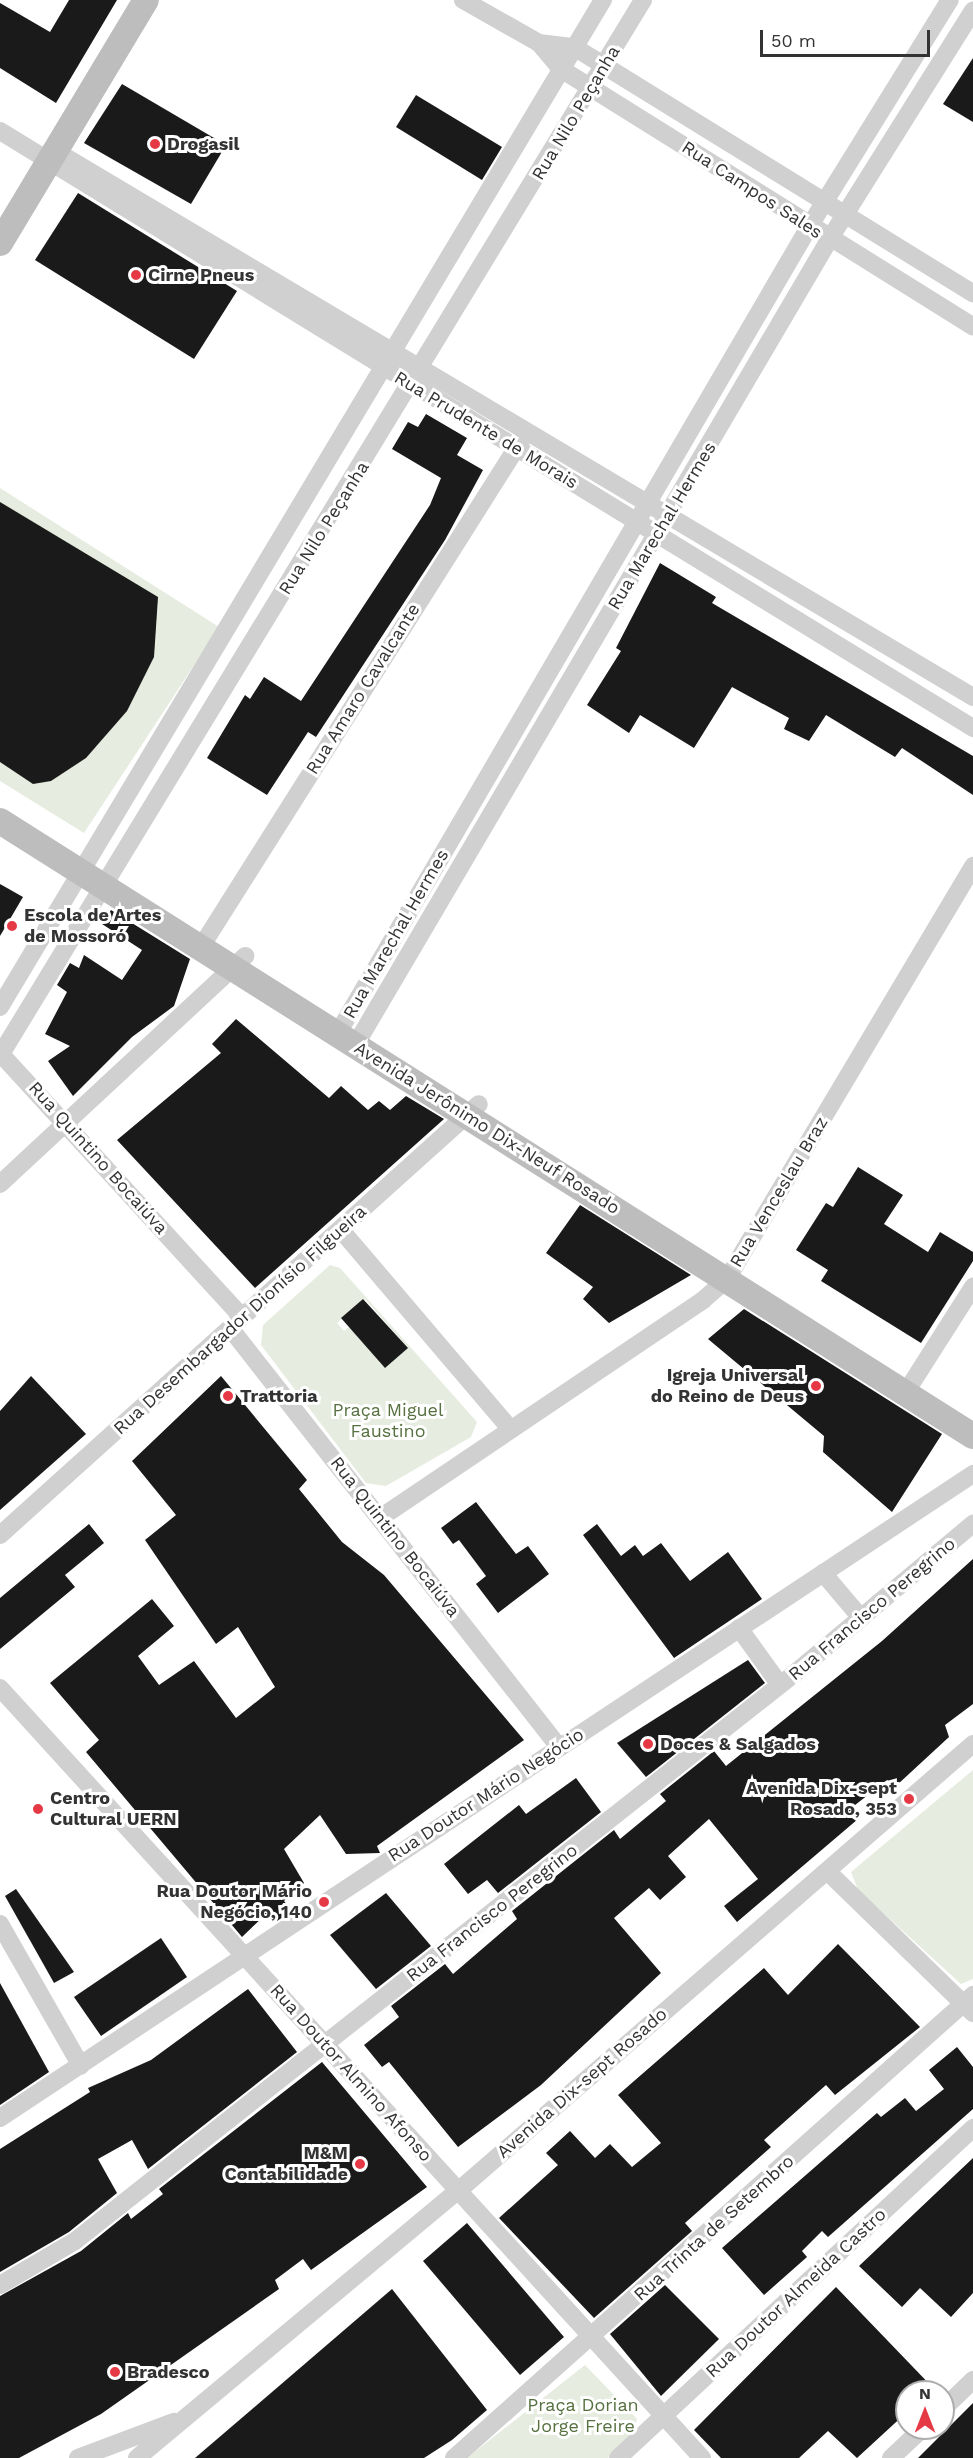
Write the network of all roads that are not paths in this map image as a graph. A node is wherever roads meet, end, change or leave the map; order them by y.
1 (146, 0) edge
2 (463, 0) edge
3 (603, 0) edge
4 (644, 0) edge
5 (950, 0) edge
6 (973, 10) edge
7 (539, 43) junction
8 (574, 47) junction
9 (604, 66) junction
10 (561, 69) junction
11 (591, 87) junction
12 (0, 118) edge
13 (0, 131) edge
14 (52, 156) junction
15 (825, 203) junction
16 (844, 216) junction
17 (809, 227) junction
18 (829, 240) junction
19 (0, 243) edge
20 (973, 293) edge
21 (973, 326) edge
22 (388, 361) junction
23 (416, 378) junction
24 (521, 440) junction
25 (647, 502) junction
26 (668, 516) junction
27 (636, 519) junction
28 (658, 532) junction
29 (973, 697) edge
30 (973, 728) edge
31 (0, 801) edge
32 (0, 821) edge
33 (85, 865) junction
34 (973, 866) edge
35 (108, 879) junction
36 (204, 940) junction
37 (241, 963) junction
38 (0, 1007) edge
39 (351, 1032) junction
40 (1, 1053) edge
41 (474, 1110) junction
42 (67, 1123) junction
43 (0, 1184) edge
44 (341, 1230) junction
45 (732, 1272) junction
46 (973, 1287) edge
47 (236, 1323) junction
48 (910, 1386) junction
49 (973, 1416) edge
50 (511, 1430) junction
51 (973, 1436) edge
52 (973, 1474) edge
53 (380, 1518) junction
54 (973, 1524) edge
55 (0, 1535) edge
56 (823, 1573) junction
57 (861, 1618) junction
58 (739, 1628) junction
59 (780, 1684) junction
60 (0, 1688) edge
61 (973, 1744) edge
62 (559, 1747) junction
63 (827, 1871) junction
64 (0, 1924) edge
65 (244, 1955) junction
66 (970, 2004) edge
67 (324, 2044) junction
68 (81, 2066) junction
69 (0, 2118) edge
70 (973, 2128) edge
71 (458, 2191) junction
72 (0, 2285) edge
73 (592, 2337) junction
74 (973, 2380) edge
75 (955, 2397) edge
76 (664, 2415) junction
77 (187, 2417) junction
78 (910, 2440) edge
79 (78, 2458) edge
80 (137, 2458) edge
81 (454, 2458) edge
82 (618, 2458) edge
83 (702, 2458) edge
84 (891, 2458) edge

1 - 14 main road
2 - 7 street, Rua Campos Sales
3 - 8 street, Rua Nilo Peçanha
4 - 9 street, Rua Nilo Peçanha
5 - 15 street, Rua Marechal Hermes
6 - 16 street, Rua Marechal Hermes
7 - 8 street, Rua Campos Sales
7 - 10 street, Rua Campos Sales
8 - 9 street, Rua Campos Sales
8 - 10 street, Rua Nilo Peçanha
9 - 11 street, Rua Nilo Peçanha
9 - 15 street, Rua Campos Sales
10 - 11 street, Rua Campos Sales
10 - 22 street, Rua Nilo Peçanha
11 - 17 street, Rua Campos Sales
11 - 23 street, Rua Nilo Peçanha
12 - 14 street, Rua Prudente de Morais
13 - 14 street, Rua Prudente de Morais
14 - 19 main road
14 - 22 street, Rua Prudente de Morais
15 - 16 street, Rua Campos Sales
15 - 17 street, Rua Marechal Hermes
16 - 18 street, Rua Marechal Hermes
16 - 20 street, Rua Campos Sales
17 - 18 street, Rua Campos Sales
17 - 25 street, Rua Marechal Hermes
18 - 21 street, Rua Campos Sales
18 - 26 street, Rua Marechal Hermes
22 - 23 street, Rua Prudente de Morais
22 - 33 street, Rua Nilo Peçanha
23 - 24 street, Rua Prudente de Morais
23 - 35 street, Rua Nilo Peçanha
24 - 25 street, Rua Prudente de Morais
24 - 27 street, Rua Prudente de Morais
24 - 36 street, Rua Amaro Cavalcante
25 - 26 street, Rua Prudente de Morais
25 - 27 street, Rua Marechal Hermes
26 - 28 street, Rua Marechal Hermes
26 - 29 street, Rua Prudente de Morais
27 - 28 street, Rua Prudente de Morais
27 - 39 street, Rua Marechal Hermes
28 - 30 street, Rua Prudente de Morais
28 - 39 street, Rua Marechal Hermes
31 - 33 main road, Avenida Jerônimo Dix-Neuf Rosado
32 - 33 main road, Avenida Jerônimo Dix-Neuf Rosado
33 - 35 main road, Avenida Jerônimo Dix-Neuf Rosado
33 - 38 street, Rua Nilo Peçanha
34 - 45 street, Rua Venceslau Braz
35 - 36 main road, Avenida Jerônimo Dix-Neuf Rosado
35 - 40 street, Rua Nilo Peçanha
36 - 37 main road, Avenida Jerônimo Dix-Neuf Rosado
37 - 39 main road, Avenida Jerônimo Dix-Neuf Rosado
37 - 42 street
39 - 41 main road, Avenida Jerônimo Dix-Neuf Rosado
40 - 42 street, Rua Quintino Bocaiúva
41 - 44 street, Rua Desembargador Dionísio Filgueira
41 - 45 main road, Avenida Jerônimo Dix-Neuf Rosado
42 - 43 street
42 - 47 street, Rua Quintino Bocaiúva
44 - 47 street, Rua Desembargador Dionísio Filgueira
44 - 50 street
45 - 48 main road, Avenida Jerônimo Dix-Neuf Rosado
45 - 50 street, Rua Venceslau Braz
46 - 48 street
47 - 53 street, Rua Quintino Bocaiúva
47 - 55 street, Rua Desembargador Dionísio Filgueira
48 - 49 main road, Avenida Jerônimo Dix-Neuf Rosado
48 - 51 main road, Avenida Jerônimo Dix-Neuf Rosado
50 - 53 street, Rua Venceslau Braz
52 - 56 street, Rua Doutor Mário Negócio
53 - 62 street, Rua Quintino Bocaiúva
54 - 57 street, Rua Francisco Peregrino
56 - 57 street
56 - 58 street, Rua Doutor Mário Negócio
57 - 59 street, Rua Francisco Peregrino
58 - 59 street
58 - 62 street, Rua Doutor Mário Negócio
59 - 67 street, Rua Francisco Peregrino
60 - 65 street, Rua Doutor Almino Afonso
61 - 63 street, Avenida Dix-sept Rosado
62 - 65 street, Rua Doutor Mário Negócio
63 - 66 street
63 - 71 street, Avenida Dix-sept Rosado
64 - 68 street
65 - 67 street, Rua Doutor Almino Afonso
65 - 68 street, Rua Doutor Mário Negócio
66 - 73 street, Rua Trinta de Setembro
67 - 71 street, Rua Doutor Almino Afonso
67 - 72 street, Rua Francisco Peregrino
68 - 69 street, Rua Doutor Mário Negócio
70 - 76 street, Rua Doutor Almeida Castro
71 - 73 street, Rua Doutor Almino Afonso
71 - 77 street, Avenida Dix-sept Rosado
73 - 76 street, Rua Doutor Almino Afonso
73 - 81 street, Rua Trinta de Setembro
74 - 75 street
76 - 82 street, Rua Doutor Almeida Castro
76 - 83 street, Rua Doutor Almino Afonso
77 - 79 street, Avenida Dix-sept Rosado
77 - 80 street, Avenida Dix-sept Rosado
78 - 84 street

